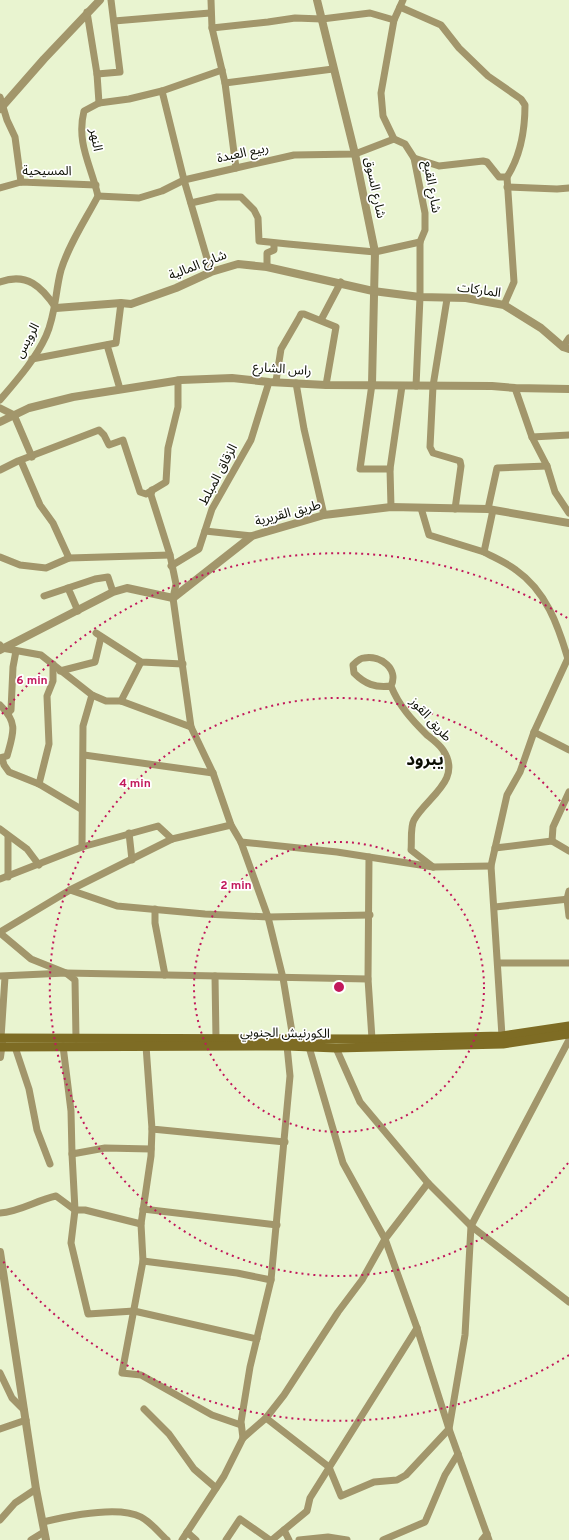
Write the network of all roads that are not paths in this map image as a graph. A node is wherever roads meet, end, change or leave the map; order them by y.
1 (100, 0) edge
2 (111, 0) edge
3 (211, 0) edge
4 (317, 0) edge
5 (402, 3) edge
6 (87, 12) junction
7 (210, 13) junction
8 (322, 19) junction
9 (394, 20) junction
10 (114, 21) junction
11 (212, 28) junction
12 (333, 69) junction
13 (222, 70) junction
14 (97, 74) junction
15 (225, 83) junction
16 (162, 91) junction
17 (0, 97) edge
18 (99, 103) junction
19 (2, 107) edge
20 (394, 139) junction
21 (355, 154) junction
22 (414, 158) junction
23 (236, 168) junction
24 (507, 177) junction
25 (184, 180) junction
26 (21, 182) junction
27 (96, 185) junction
28 (507, 187) junction
29 (0, 188) edge
30 (569, 188) edge
31 (98, 196) junction
32 (190, 203) junction
33 (420, 242) junction
34 (274, 244) junction
35 (375, 252) junction
36 (267, 267) junction
37 (211, 272) junction
38 (0, 282) edge
39 (341, 282) junction
40 (373, 291) junction
41 (420, 297) junction
42 (447, 299) junction
43 (121, 303) junction
44 (504, 305) junction
45 (56, 308) junction
46 (321, 320) junction
47 (569, 338) edge
48 (107, 345) junction
49 (566, 348) edge
50 (32, 359) junction
51 (178, 380) junction
52 (273, 382) junction
53 (296, 383) junction
54 (372, 384) junction
55 (326, 385) junction
56 (402, 386) junction
57 (416, 386) junction
58 (432, 386) junction
59 (515, 388) junction
60 (569, 388) edge
61 (120, 389) junction
62 (0, 400) edge
63 (0, 408) edge
64 (14, 415) junction
65 (0, 422) edge
66 (569, 435) edge
67 (532, 437) junction
68 (32, 457) junction
69 (21, 461) junction
70 (547, 466) junction
71 (390, 469) junction
72 (0, 470) edge
73 (152, 490) junction
74 (391, 507) junction
75 (420, 508) junction
76 (455, 509) junction
77 (490, 509) junction
78 (569, 513) edge
79 (324, 515) junction
80 (569, 523) edge
81 (205, 531) junction
82 (252, 536) junction
83 (484, 552) junction
84 (170, 555) junction
85 (0, 557) edge
86 (69, 558) junction
87 (172, 566) junction
88 (68, 588) junction
89 (113, 592) junction
90 (44, 596) dead end
91 (172, 598) junction
92 (78, 610) junction
93 (1, 648) edge
94 (16, 651) junction
95 (568, 658) edge
96 (141, 662) junction
97 (53, 664) junction
98 (183, 664) junction
99 (60, 671) junction
100 (391, 686) junction
101 (92, 695) junction
102 (121, 701) junction
103 (0, 705) edge
104 (8, 713) junction
105 (191, 727) junction
106 (534, 732) junction
107 (569, 750) edge
108 (84, 755) junction
109 (1, 758) edge
110 (213, 773) junction
111 (39, 784) junction
112 (569, 792) edge
113 (81, 809) junction
114 (230, 825) junction
115 (0, 829) edge
116 (129, 833) junction
117 (8, 836) junction
118 (172, 839) junction
119 (552, 841) junction
120 (241, 842) junction
121 (82, 847) junction
122 (495, 848) junction
123 (569, 851) edge
124 (369, 857) junction
125 (132, 860) junction
126 (39, 865) junction
127 (491, 866) junction
128 (433, 867) junction
129 (8, 877) junction
130 (0, 879) edge
131 (70, 890) junction
132 (569, 891) edge
133 (568, 899) edge
134 (495, 907) junction
135 (156, 909) junction
136 (370, 915) junction
137 (569, 916) edge
138 (268, 917) junction
139 (0, 932) edge
140 (498, 963) junction
141 (569, 963) edge
142 (66, 973) junction
143 (165, 975) junction
144 (215, 976) junction
145 (3, 977) edge
146 (283, 978) junction
147 (368, 979) junction
148 (569, 1026) edge
149 (569, 1034) edge
150 (502, 1036) junction
151 (76, 1039) junction
152 (216, 1039) junction
153 (372, 1039) junction
154 (569, 1040) edge
155 (1, 1042) edge
156 (292, 1043) junction
157 (63, 1046) junction
158 (146, 1046) junction
159 (15, 1047) junction
160 (309, 1047) junction
161 (336, 1048) junction
162 (0, 1057) edge
163 (152, 1129) junction
164 (285, 1142) junction
165 (151, 1149) junction
166 (72, 1154) junction
167 (50, 1164) dead end
168 (428, 1183) junction
169 (143, 1209) junction
170 (75, 1210) junction
171 (0, 1212) edge
172 (141, 1224) junction
173 (277, 1225) junction
174 (471, 1226) junction
175 (385, 1239) junction
176 (0, 1252) edge
177 (143, 1261) junction
178 (271, 1280) junction
179 (569, 1302) edge
180 (134, 1311) junction
181 (417, 1328) junction
182 (257, 1339) junction
183 (0, 1373) edge
184 (144, 1409) dead end
185 (24, 1410) junction
186 (266, 1418) junction
187 (26, 1420) junction
188 (241, 1425) junction
189 (0, 1429) edge
190 (449, 1429) junction
191 (243, 1438) junction
192 (458, 1454) junction
193 (330, 1467) junction
194 (216, 1488) junction
195 (36, 1489) junction
196 (0, 1520) edge
197 (43, 1522) junction
198 (284, 1530) junction
199 (187, 1532) junction
200 (45, 1536) edge
201 (488, 1537) edge
202 (31, 1540) edge
203 (167, 1540) edge
204 (182, 1540) edge
205 (196, 1540) edge
206 (226, 1540) edge
207 (271, 1540) edge
208 (289, 1540) edge
209 (298, 1540) edge
210 (347, 1540) edge
211 (383, 1540) edge
212 (482, 1540) edge

1 - 6 street
2 - 10 street
3 - 7 street
4 - 8 street, شارع السوق
5 - 9 street, شارع القبع
5 - 24 street
6 - 14 street
6 - 19 street
7 - 10 street
7 - 11 street
8 - 9 street
8 - 11 street
8 - 12 street, شارع السوق
9 - 20 street, شارع القبع
10 - 14 street
11 - 13 street
12 - 15 street
12 - 21 street, شارع السوق
13 - 15 street
13 - 16 street, النهر
14 - 18 street
15 - 23 street
16 - 18 street, النهر
16 - 25 street
17 - 19 street
18 - 27 street, النهر
19 - 26 street
20 - 21 street, ربيع العبدة
20 - 22 street, شارع القبع
21 - 23 street, ربيع العبدة
21 - 35 street, شارع السوق
22 - 24 street
22 - 33 street, شارع القبع
23 - 25 street, ربيع العبدة
24 - 28 street
25 - 31 street, ربيع العبدة
25 - 32 street
26 - 27 street, المسيحية
26 - 29 street, المسيحية
27 - 31 street, النهر
28 - 30 street
28 - 44 street
31 - 45 street
32 - 34 street
32 - 37 street
33 - 35 street
33 - 41 street, شارع القبع
34 - 35 street
34 - 36 street
35 - 40 street, شارع السوق
36 - 37 street, شارع المالية
36 - 39 street, شارع المالية
37 - 43 street, شارع المالية
38 - 45 street
39 - 40 street, شارع المالية
39 - 46 street
40 - 41 street, الماركات
40 - 54 street, شارع السوق
41 - 42 street, الماركات
41 - 57 street, شارع القبع
42 - 44 street, الماركات
42 - 58 street
43 - 45 street, شارع المالية
43 - 48 street
44 - 49 street, الماركات
45 - 50 street, الرويس
46 - 52 street, الزقاق المبلط
46 - 55 street
47 - 49 street
48 - 50 street
48 - 61 street
50 - 62 street, الرويس
51 - 52 street, راس الشارع
51 - 61 street, راس الشارع
51 - 73 street
52 - 53 street, راس الشارع
52 - 81 street, الزقاق المبلط
53 - 55 street, راس الشارع
53 - 79 street
54 - 55 street, راس الشارع
54 - 56 street, راس الشارع
54 - 71 street
56 - 57 street, راس الشارع
56 - 71 street
57 - 58 street, راس الشارع
58 - 59 street, راس الشارع
58 - 76 street
59 - 60 street, راس الشارع
59 - 67 street
61 - 64 street, راس الشارع
63 - 64 street
64 - 65 street, راس الشارع
64 - 68 street
66 - 67 street
67 - 70 street
68 - 69 street
68 - 73 street
69 - 72 street
69 - 86 street
70 - 77 street
70 - 78 street
71 - 74 street
73 - 84 street
74 - 75 street, طريق القريرية
74 - 79 street, طريق القريرية
75 - 76 street, طريق القريرية
75 - 83 street
76 - 77 street, طريق القريرية
77 - 80 street, طريق القريرية
77 - 83 street
79 - 82 street, طريق القريرية
81 - 82 street
81 - 87 street, الزقاق المبلط
82 - 91 street, طريق القريرية
83 - 95 street
84 - 86 street
84 - 87 street
85 - 86 street
87 - 91 street
88 - 89 street
88 - 90 street
88 - 92 street
89 - 91 street
89 - 92 street
91 - 98 street
92 - 93 street
93 - 94 street
94 - 97 street
94 - 104 street
95 - 106 street
96 - 98 street
96 - 99 street
96 - 102 street
97 - 99 street
97 - 111 street
98 - 105 street
99 - 101 street
100 - 100 street, طريق القوز
100 - 128 street, طريق القوز
101 - 102 street
101 - 108 street
102 - 105 street
103 - 104 street
104 - 109 street
105 - 110 street
106 - 107 street
106 - 122 street
108 - 110 street
108 - 113 street
109 - 111 street
110 - 114 street
111 - 113 street
112 - 119 street
113 - 121 street
114 - 118 street
114 - 120 street
115 - 117 street
116 - 118 street
116 - 121 street
116 - 125 street
117 - 126 street
117 - 129 street
118 - 125 street
119 - 122 street
119 - 123 street
120 - 124 street
120 - 138 street
121 - 126 street
122 - 127 street
124 - 128 street
124 - 136 street
125 - 131 street
126 - 129 street
127 - 128 street
127 - 134 street
129 - 130 street
131 - 135 street
131 - 139 street
132 - 133 street
133 - 134 street
133 - 137 street
134 - 140 street
135 - 138 street
135 - 143 street
136 - 138 street
136 - 147 street
138 - 146 street
139 - 142 street
140 - 141 street
140 - 150 street
142 - 143 street
142 - 145 street
142 - 151 street
143 - 144 street
144 - 146 street
144 - 152 street
145 - 155 street
146 - 147 street
146 - 156 street
147 - 153 street
148 - 150 main road, الكورنيش الجنوبي
149 - 161 main road, الكورنيش الجنوبي
150 - 153 main road, الكورنيش الجنوبي
151 - 152 main road, الكورنيش الجنوبي
151 - 155 main road, الكورنيش الجنوبي
152 - 156 main road, الكورنيش الجنوبي
153 - 156 main road, الكورنيش الجنوبي
154 - 174 street
155 - 159 main road, الكورنيش الجنوبي
155 - 162 street
156 - 158 main road, الكورنيش الجنوبي
156 - 160 main road, الكورنيش الجنوبي
156 - 164 street
157 - 158 main road, الكورنيش الجنوبي
157 - 159 main road, الكورنيش الجنوبي
157 - 166 street
158 - 163 street
159 - 167 street
160 - 161 main road, الكورنيش الجنوبي
160 - 175 street
161 - 168 street
163 - 164 street
163 - 165 street
164 - 173 street
165 - 166 street
165 - 169 street
166 - 170 street
168 - 174 street
168 - 175 street
169 - 172 street
169 - 173 street
170 - 171 street
170 - 172 street
170 - 180 street
172 - 177 street
173 - 178 street
174 - 179 street
174 - 190 street
175 - 181 street
175 - 186 street
176 - 185 street
177 - 178 street
177 - 180 street
178 - 182 street
180 - 182 street
180 - 188 street
181 - 190 street
181 - 193 street
182 - 188 street
183 - 185 street
184 - 194 street
185 - 187 street
186 - 191 street
186 - 193 street
187 - 189 street
187 - 195 street
188 - 191 street
190 - 192 street
190 - 193 street
191 - 194 street
192 - 201 street
192 - 211 street
193 - 198 street
194 - 199 street
195 - 196 street
195 - 197 street
197 - 200 street
197 - 203 street
198 - 207 street
198 - 208 street
199 - 204 street
199 - 205 street
200 - 202 street
201 - 212 street
206 - 207 street
209 - 210 street

